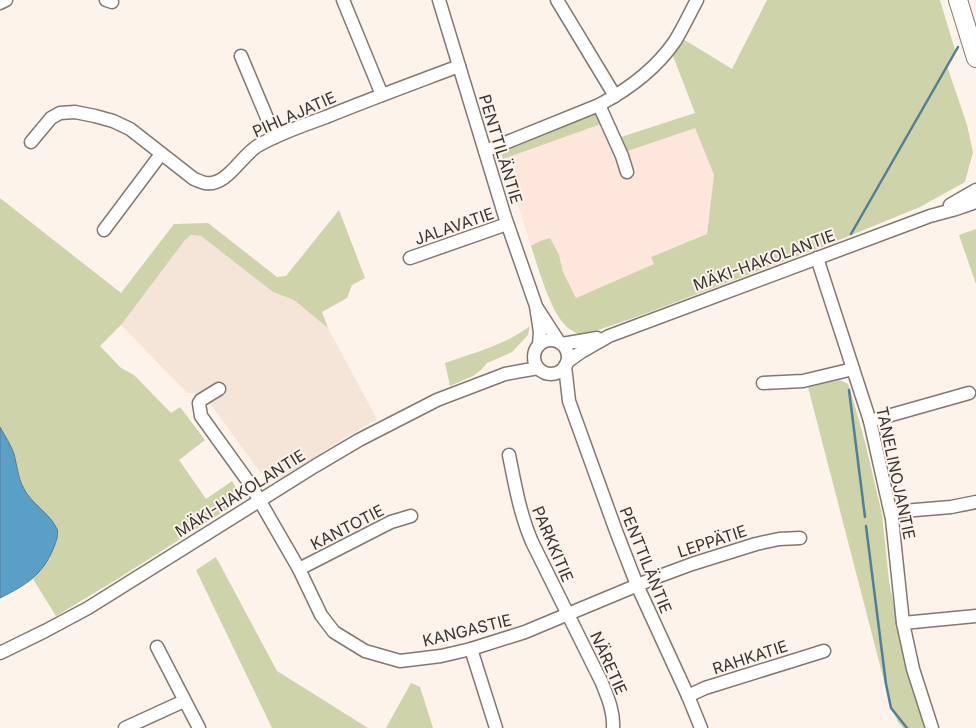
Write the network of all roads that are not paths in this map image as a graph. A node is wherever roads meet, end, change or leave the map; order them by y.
1 (6, 0) edge
2 (343, 0) edge
3 (439, 0) edge
4 (557, 0) edge
5 (697, 0) edge
6 (958, 0) edge
7 (0, 2) edge
8 (241, 56) dead end
9 (976, 58) edge
10 (459, 66) junction
11 (382, 94) junction
12 (615, 96) junction
13 (599, 105) junction
14 (276, 137) junction
15 (31, 142) dead end
16 (485, 151) junction
17 (161, 154) junction
18 (627, 172) dead end
19 (976, 190) edge
20 (976, 202) edge
21 (930, 216) junction
22 (507, 224) junction
23 (104, 230) dead end
24 (410, 258) dead end
25 (817, 258) junction
26 (536, 306) junction
27 (609, 336) junction
28 (561, 343) junction
29 (537, 348) junction
30 (566, 364) junction
31 (538, 368) junction
32 (853, 369) junction
33 (505, 374) junction
34 (550, 374) junction
35 (763, 383) dead end
36 (219, 389) dead end
37 (968, 393) dead end
38 (569, 401) junction
39 (870, 421) junction
40 (509, 455) dead end
41 (260, 500) junction
42 (976, 502) edge
43 (891, 512) junction
44 (411, 516) dead end
45 (800, 538) dead end
46 (299, 569) junction
47 (637, 585) junction
48 (568, 614) junction
49 (976, 616) edge
50 (903, 623) junction
51 (157, 647) dead end
52 (471, 649) junction
53 (824, 651) dead end
54 (0, 653) edge
55 (688, 696) junction
56 (184, 701) junction
57 (125, 728) edge
58 (199, 728) edge
59 (496, 728) edge
60 (614, 728) edge
61 (701, 728) edge
62 (932, 728) edge

1 - 7 street
2 - 11 street
3 - 10 street, PENTTILÄNTIE
4 - 12 street
5 - 12 street
6 - 9 highway
8 - 14 street
10 - 11 street, PIHLAJATIE
10 - 16 street, PENTTILÄNTIE
11 - 14 street, PIHLAJATIE
12 - 13 street
13 - 16 street
13 - 18 street
14 - 17 street, PIHLAJATIE
15 - 17 street, PIHLAJATIE
16 - 22 street, PENTTILÄNTIE
17 - 23 street
19 - 21 street, MÄKI-HAKOLANTIE
20 - 21 street, MÄKI-HAKOLANTIE
21 - 25 street, MÄKI-HAKOLANTIE
22 - 24 street, JALAVATIE
22 - 26 street, PENTTILÄNTIE
25 - 27 street, MÄKI-HAKOLANTIE
25 - 32 street, TANELINOJANTIE
26 - 28 street, PENTTILÄNTIE
26 - 29 street, PENTTILÄNTIE
27 - 28 street, MÄKI-HAKOLANTIE
27 - 30 street, MÄKI-HAKOLANTIE
28 - 29 street
28 - 30 street
29 - 31 street
29 - 33 street, MÄKI-HAKOLANTIE
30 - 34 street
30 - 38 street, PENTTILÄNTIE
31 - 33 street, MÄKI-HAKOLANTIE
31 - 34 street
32 - 35 street
32 - 39 street, TANELINOJANTIE
33 - 41 street, MÄKI-HAKOLANTIE
34 - 38 street, PENTTILÄNTIE
36 - 41 street, KANGASTIE
37 - 39 street
38 - 47 street, PENTTILÄNTIE
39 - 43 street, TANELINOJANTIE
40 - 48 street, PARKKITIE
41 - 46 street, KANGASTIE
41 - 54 street, MÄKI-HAKOLANTIE
42 - 43 street
43 - 50 street, TANELINOJANTIE
44 - 46 street, KANTOTIE
45 - 47 street, LEPPÄTIE
46 - 52 street, KANGASTIE
47 - 48 street, KANGASTIE
47 - 55 street, PENTTILÄNTIE
48 - 52 street, KANGASTIE
48 - 60 street, NÄRETIE
49 - 50 street
50 - 62 street, TANELINOJANTIE
51 - 56 street
52 - 59 street
53 - 55 street, RAHKATIE
55 - 61 street, PENTTILÄNTIE
56 - 57 street
56 - 58 street

